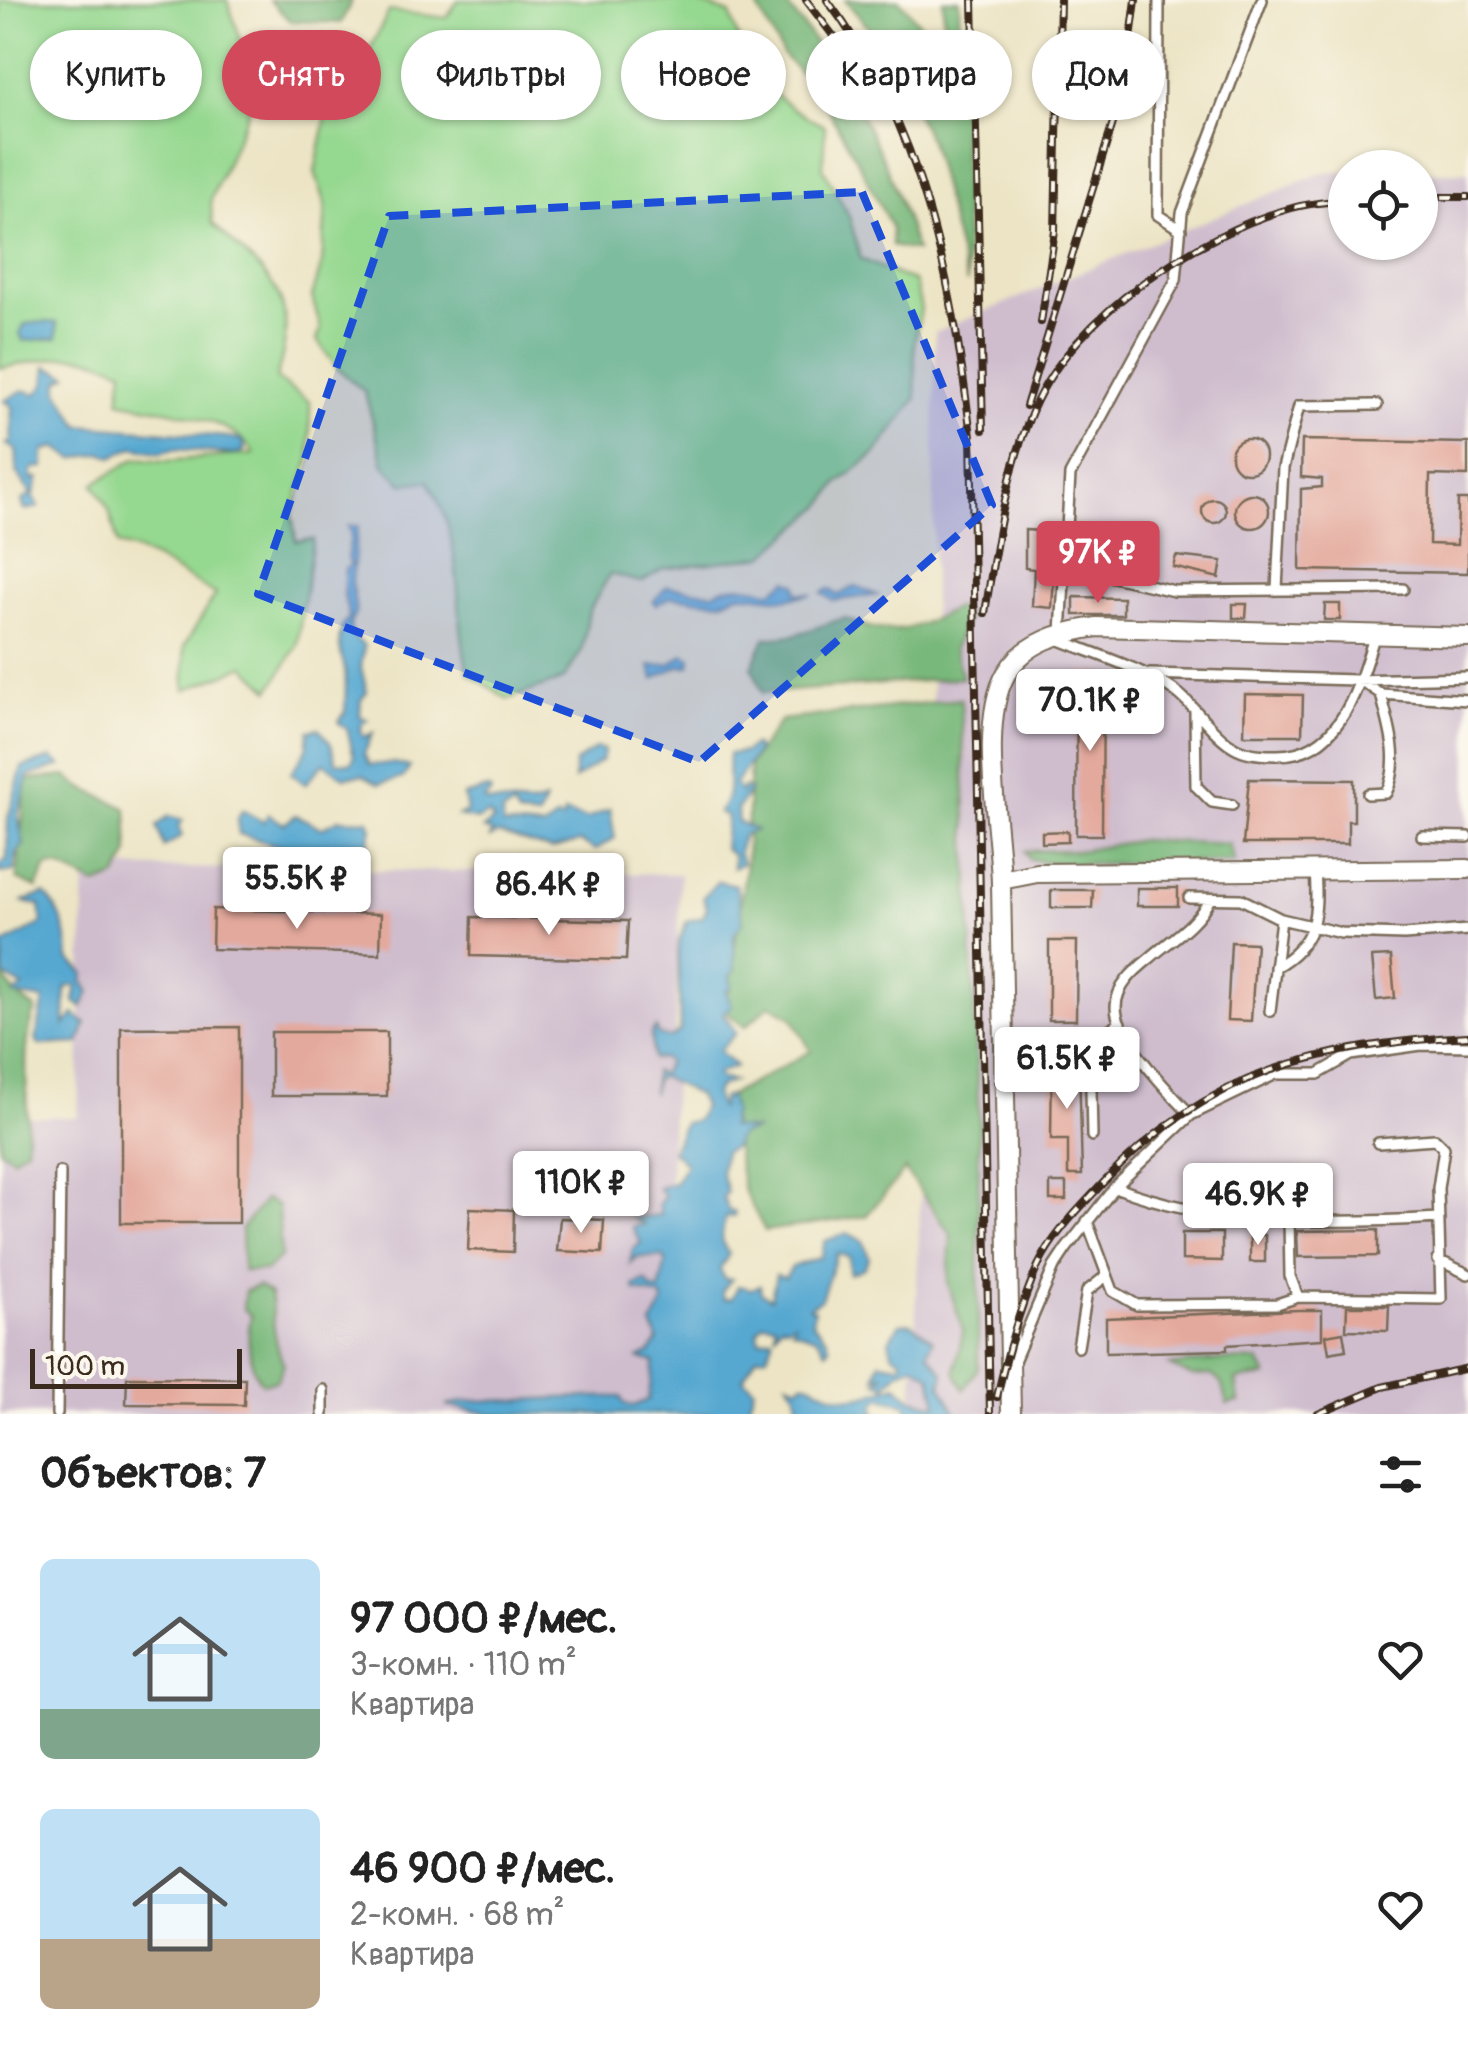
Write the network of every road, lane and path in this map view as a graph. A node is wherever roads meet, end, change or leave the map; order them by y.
1 (1159, 0) edge
2 (1262, 0) edge
3 (1180, 230) junction
4 (1377, 405) dead end
5 (1066, 566) junction
6 (1277, 589) junction
7 (1403, 589) dead end
8 (1375, 634) junction
9 (1057, 635) junction
10 (1468, 637) edge
11 (1142, 674) junction
12 (1468, 676) edge
13 (1360, 680) junction
14 (1381, 694) junction
15 (1468, 700) edge
16 (1195, 713) junction
17 (1368, 794) dead end
18 (1232, 804) dead end
19 (1422, 836) dead end
20 (1468, 837) edge
21 (1468, 869) edge
22 (1315, 870) junction
23 (1002, 880) junction
24 (1189, 898) dead end
25 (1210, 898) junction
26 (1281, 919) junction
27 (1314, 929) junction
28 (1468, 930) edge
29 (1275, 967) junction
30 (1270, 1011) dead end
31 (1120, 1023) junction
32 (1468, 1046) edge
33 (1191, 1114) junction
34 (1092, 1136) dead end
35 (1378, 1144) dead end
36 (60, 1172) dead end
37 (1115, 1187) junction
38 (1289, 1218) junction
39 (1439, 1218) junction
40 (1086, 1221) junction
41 (1438, 1260) junction
42 (1468, 1274) edge
43 (1106, 1276) junction
44 (1298, 1297) junction
45 (1078, 1346) dead end
46 (1010, 1373) junction
47 (322, 1390) dead end
48 (57, 1414) edge
49 (322, 1414) edge
50 (1011, 1414) edge

1 - 3 lane
2 - 3 lane
3 - 5 lane
4 - 6 lane
5 - 6 lane
5 - 9 lane
6 - 7 lane
8 - 9 street
8 - 10 street
8 - 13 lane
9 - 11 lane
9 - 23 street
11 - 13 lane
11 - 16 lane
12 - 13 lane
13 - 14 lane
13 - 16 lane
14 - 15 lane
14 - 17 lane
16 - 18 lane
19 - 20 lane
21 - 22 street
22 - 23 street
22 - 27 lane
23 - 46 street
24 - 25 lane
25 - 26 lane
25 - 31 lane
26 - 27 lane
26 - 29 lane
27 - 28 lane
27 - 29 lane
29 - 30 lane
31 - 33 lane
31 - 34 lane
32 - 33 lane
33 - 37 lane
35 - 39 lane
36 - 48 lane
37 - 38 lane
37 - 40 lane
38 - 39 lane
38 - 44 lane
39 - 41 lane
40 - 43 lane
40 - 46 lane
41 - 42 lane
41 - 44 lane
43 - 44 lane
43 - 45 lane
46 - 50 street
47 - 49 lane

